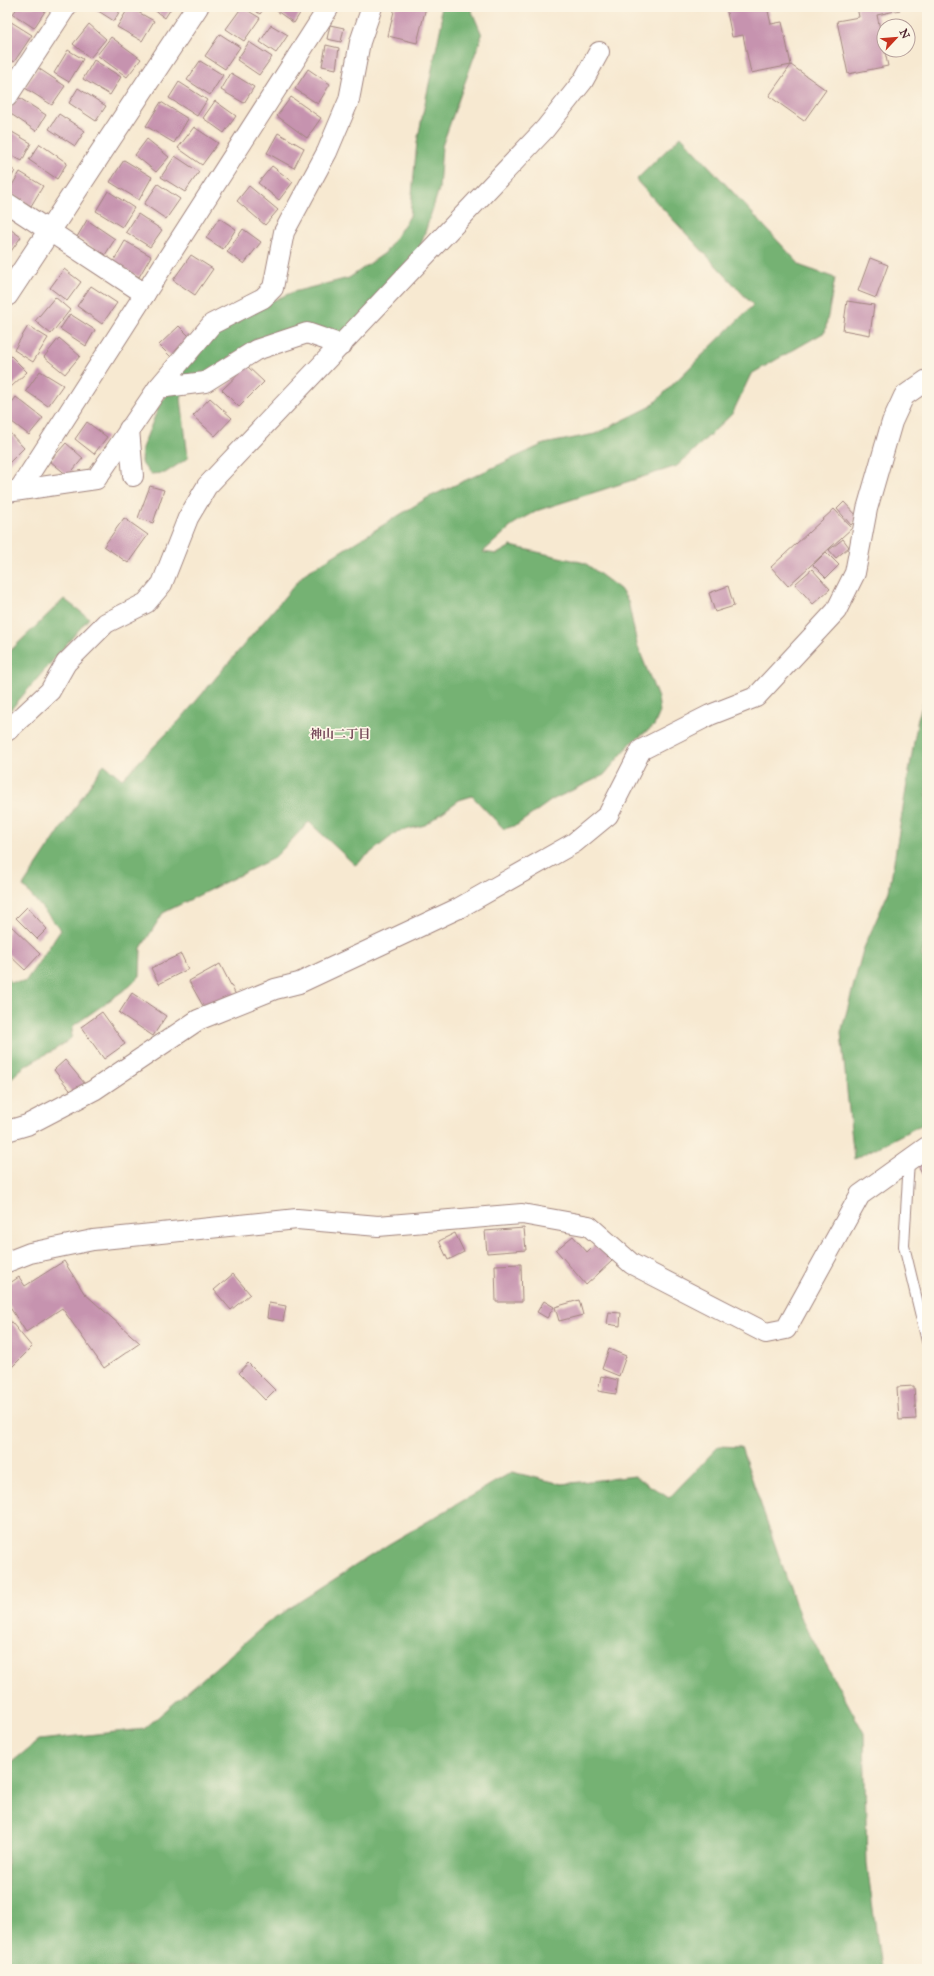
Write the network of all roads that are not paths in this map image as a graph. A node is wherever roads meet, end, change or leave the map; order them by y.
1 (66, 7) edge
2 (197, 7) edge
3 (329, 7) edge
4 (372, 7) edge
5 (599, 52) dead end
6 (10, 84) edge
7 (7, 203) edge
8 (48, 231) junction
9 (145, 294) junction
10 (7, 295) edge
11 (342, 345) junction
12 (927, 380) edge
13 (158, 388) junction
14 (129, 429) junction
15 (133, 476) dead end
16 (13, 491) edge
17 (7, 731) edge
18 (7, 1131) edge
19 (927, 1147) edge
20 (909, 1160) junction
21 (7, 1262) edge
22 (927, 1341) edge

1 - 6 street
2 - 8 street
3 - 9 street
4 - 13 street
5 - 11 street
7 - 8 street
8 - 9 street
8 - 10 street
9 - 16 street
11 - 13 street
11 - 17 street
12 - 18 street
13 - 14 street
14 - 15 street
14 - 16 street
19 - 20 street
20 - 21 street
20 - 22 lane

